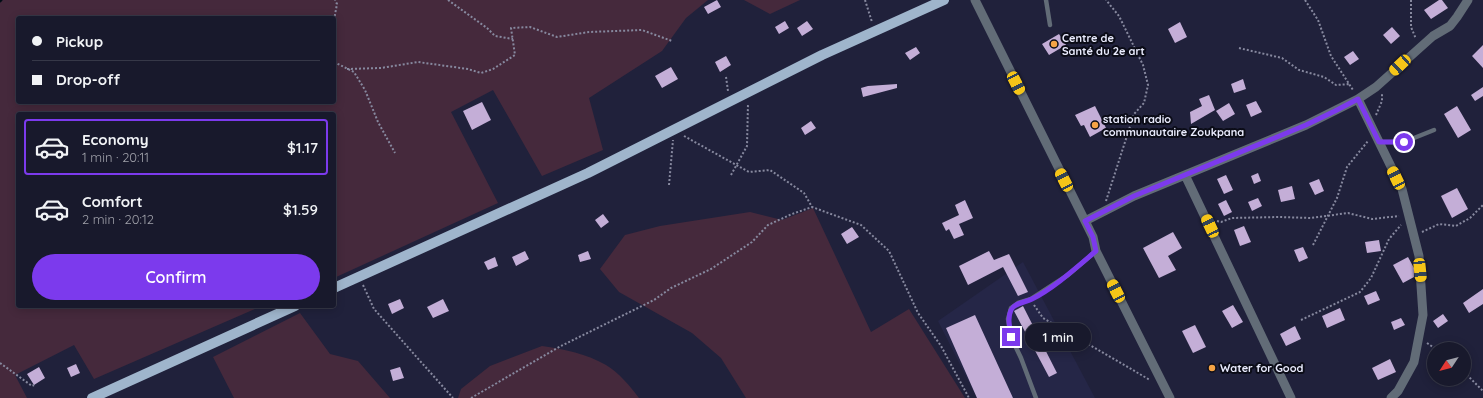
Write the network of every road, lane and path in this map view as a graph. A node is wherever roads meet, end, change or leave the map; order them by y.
1 (335, 0) edge
2 (448, 0) edge
3 (865, 0) edge
4 (944, 0) edge
5 (975, 0) edge
6 (1046, 0) edge
7 (1106, 0) edge
8 (1305, 0) edge
9 (1411, 0) edge
10 (1468, 0) edge
11 (335, 16) edge
12 (1050, 25) dead end
13 (875, 31) junction
14 (513, 39) junction
15 (672, 41) dead end
16 (1420, 47) junction
17 (1239, 48) dead end
18 (336, 63) edge
19 (347, 69) junction
20 (726, 77) dead end
21 (1381, 83) junction
22 (1350, 84) junction
23 (748, 92) junction
24 (1358, 99) junction
25 (730, 102) junction
26 (1372, 126) junction
27 (674, 130) junction
28 (1434, 130) dead end
29 (1379, 142) junction
30 (395, 153) dead end
31 (736, 166) junction
32 (731, 175) dead end
33 (1185, 175) junction
34 (669, 185) dead end
35 (1483, 205) edge
36 (812, 207) junction
37 (1203, 212) junction
38 (1101, 213) junction
39 (1408, 215) junction
40 (1327, 216) junction
41 (1085, 221) junction
42 (1414, 236) junction
43 (1313, 245) dead end
44 (1096, 251) junction
45 (359, 277) junction
46 (336, 287) edge
47 (1031, 300) junction
48 (291, 308) edge
49 (1301, 320) dead end
50 (0, 363) edge
51 (1471, 379) edge
52 (34, 385) dead end
53 (1483, 391) edge
54 (1168, 394) edge
55 (92, 398) edge
56 (453, 398) edge
57 (471, 398) edge
58 (969, 398) edge
59 (1036, 398) edge
60 (1291, 398) edge
61 (1391, 398) edge

1 - 11 path
2 - 14 path
3 - 13 path
4 - 13 main road
5 - 41 street
6 - 12 lane
7 - 38 path
8 - 22 path
9 - 16 path
10 - 16 street
13 - 23 main road
14 - 15 path
14 - 19 path
16 - 21 street
17 - 22 path
18 - 19 path
19 - 30 path
20 - 25 path
21 - 24 street
21 - 26 path
22 - 24 path
23 - 25 main road
23 - 31 path
24 - 26 street
24 - 33 street
25 - 27 main road
26 - 29 street
26 - 40 path
27 - 31 path
27 - 34 path
27 - 45 main road
28 - 29 lane
29 - 39 street
31 - 32 path
31 - 36 path
33 - 37 street
33 - 38 street
35 - 42 path
36 - 57 path
36 - 58 path
37 - 40 path
37 - 60 street
38 - 41 street
39 - 40 path
39 - 42 street
39 - 49 path
40 - 43 path
41 - 44 street
42 - 61 street
44 - 47 lane
44 - 54 street
45 - 46 main road
45 - 56 path
47 - 54 path
47 - 59 lane
48 - 55 main road
50 - 52 path
51 - 53 path

